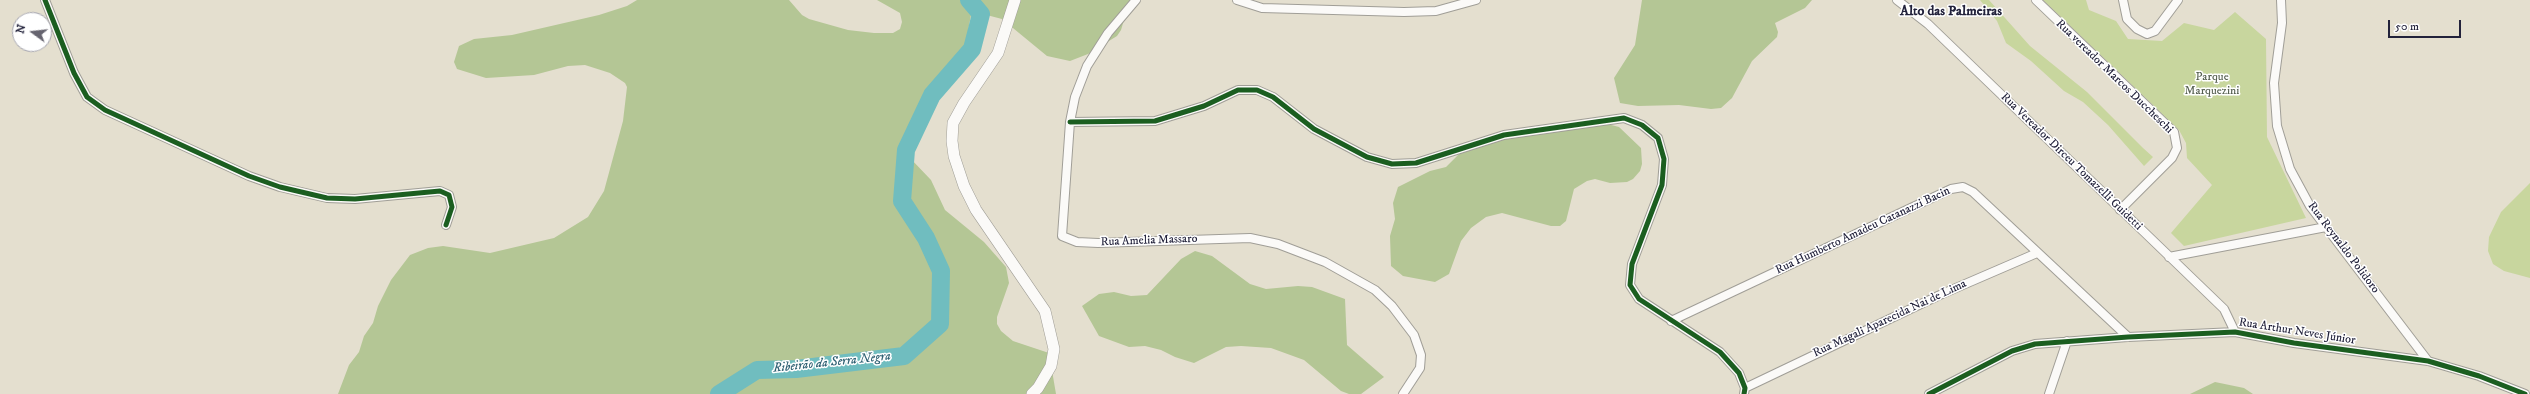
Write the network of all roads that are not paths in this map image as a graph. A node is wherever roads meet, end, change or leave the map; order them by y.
1 (45, 0) edge
2 (1015, 0) edge
3 (1136, 0) edge
4 (1237, 0) edge
5 (1476, 0) edge
6 (1897, 0) edge
7 (2036, 0) edge
8 (2123, 0) edge
9 (2178, 0) edge
10 (2281, 0) edge
11 (1070, 122) junction
12 (2120, 210) junction
13 (446, 224) dead end
14 (2326, 228) junction
15 (2037, 253) junction
16 (2169, 257) junction
17 (1671, 321) junction
18 (2235, 332) junction
19 (2128, 337) junction
20 (2067, 341) junction
21 (2428, 361) junction
22 (1744, 391) edge
23 (1032, 394) edge
24 (1403, 394) edge
25 (1929, 394) edge
26 (2049, 394) edge
27 (2525, 394) edge

1 - 13 street
2 - 23 street
3 - 11 street, Rua Amelia Massaro
4 - 5 street
6 - 12 street, Rua Vereador Dirceu Tomazelli Guidetti
7 - 12 street, Rua vereador Marcos Duccheschi
8 - 9 street
10 - 14 street, Rua Reynaldo Polidoro
11 - 17 street
11 - 24 street, Rua Amelia Massaro
12 - 16 street, Rua Vereador Dirceu Tomazelli Guidetti
14 - 16 street
14 - 21 street, Rua Reynaldo Polidoro
15 - 17 street, Rua Humberto Amadeu Catanazzi Bacin
15 - 19 street, Rua Humberto Amadeu Catanazzi Bacin
15 - 22 street, Rua Magali Aparecida Nai de Lima
16 - 18 street, Rua Vereador Dirceu Tomazelli Guidetti
17 - 22 street
18 - 19 street, Rua Arthur Neves Júnior
18 - 21 street, Rua Arthur Neves Júnior
19 - 20 street, Rua Arthur Neves Júnior
20 - 25 street, Rua Arthur Neves Júnior
20 - 26 street
21 - 27 street

